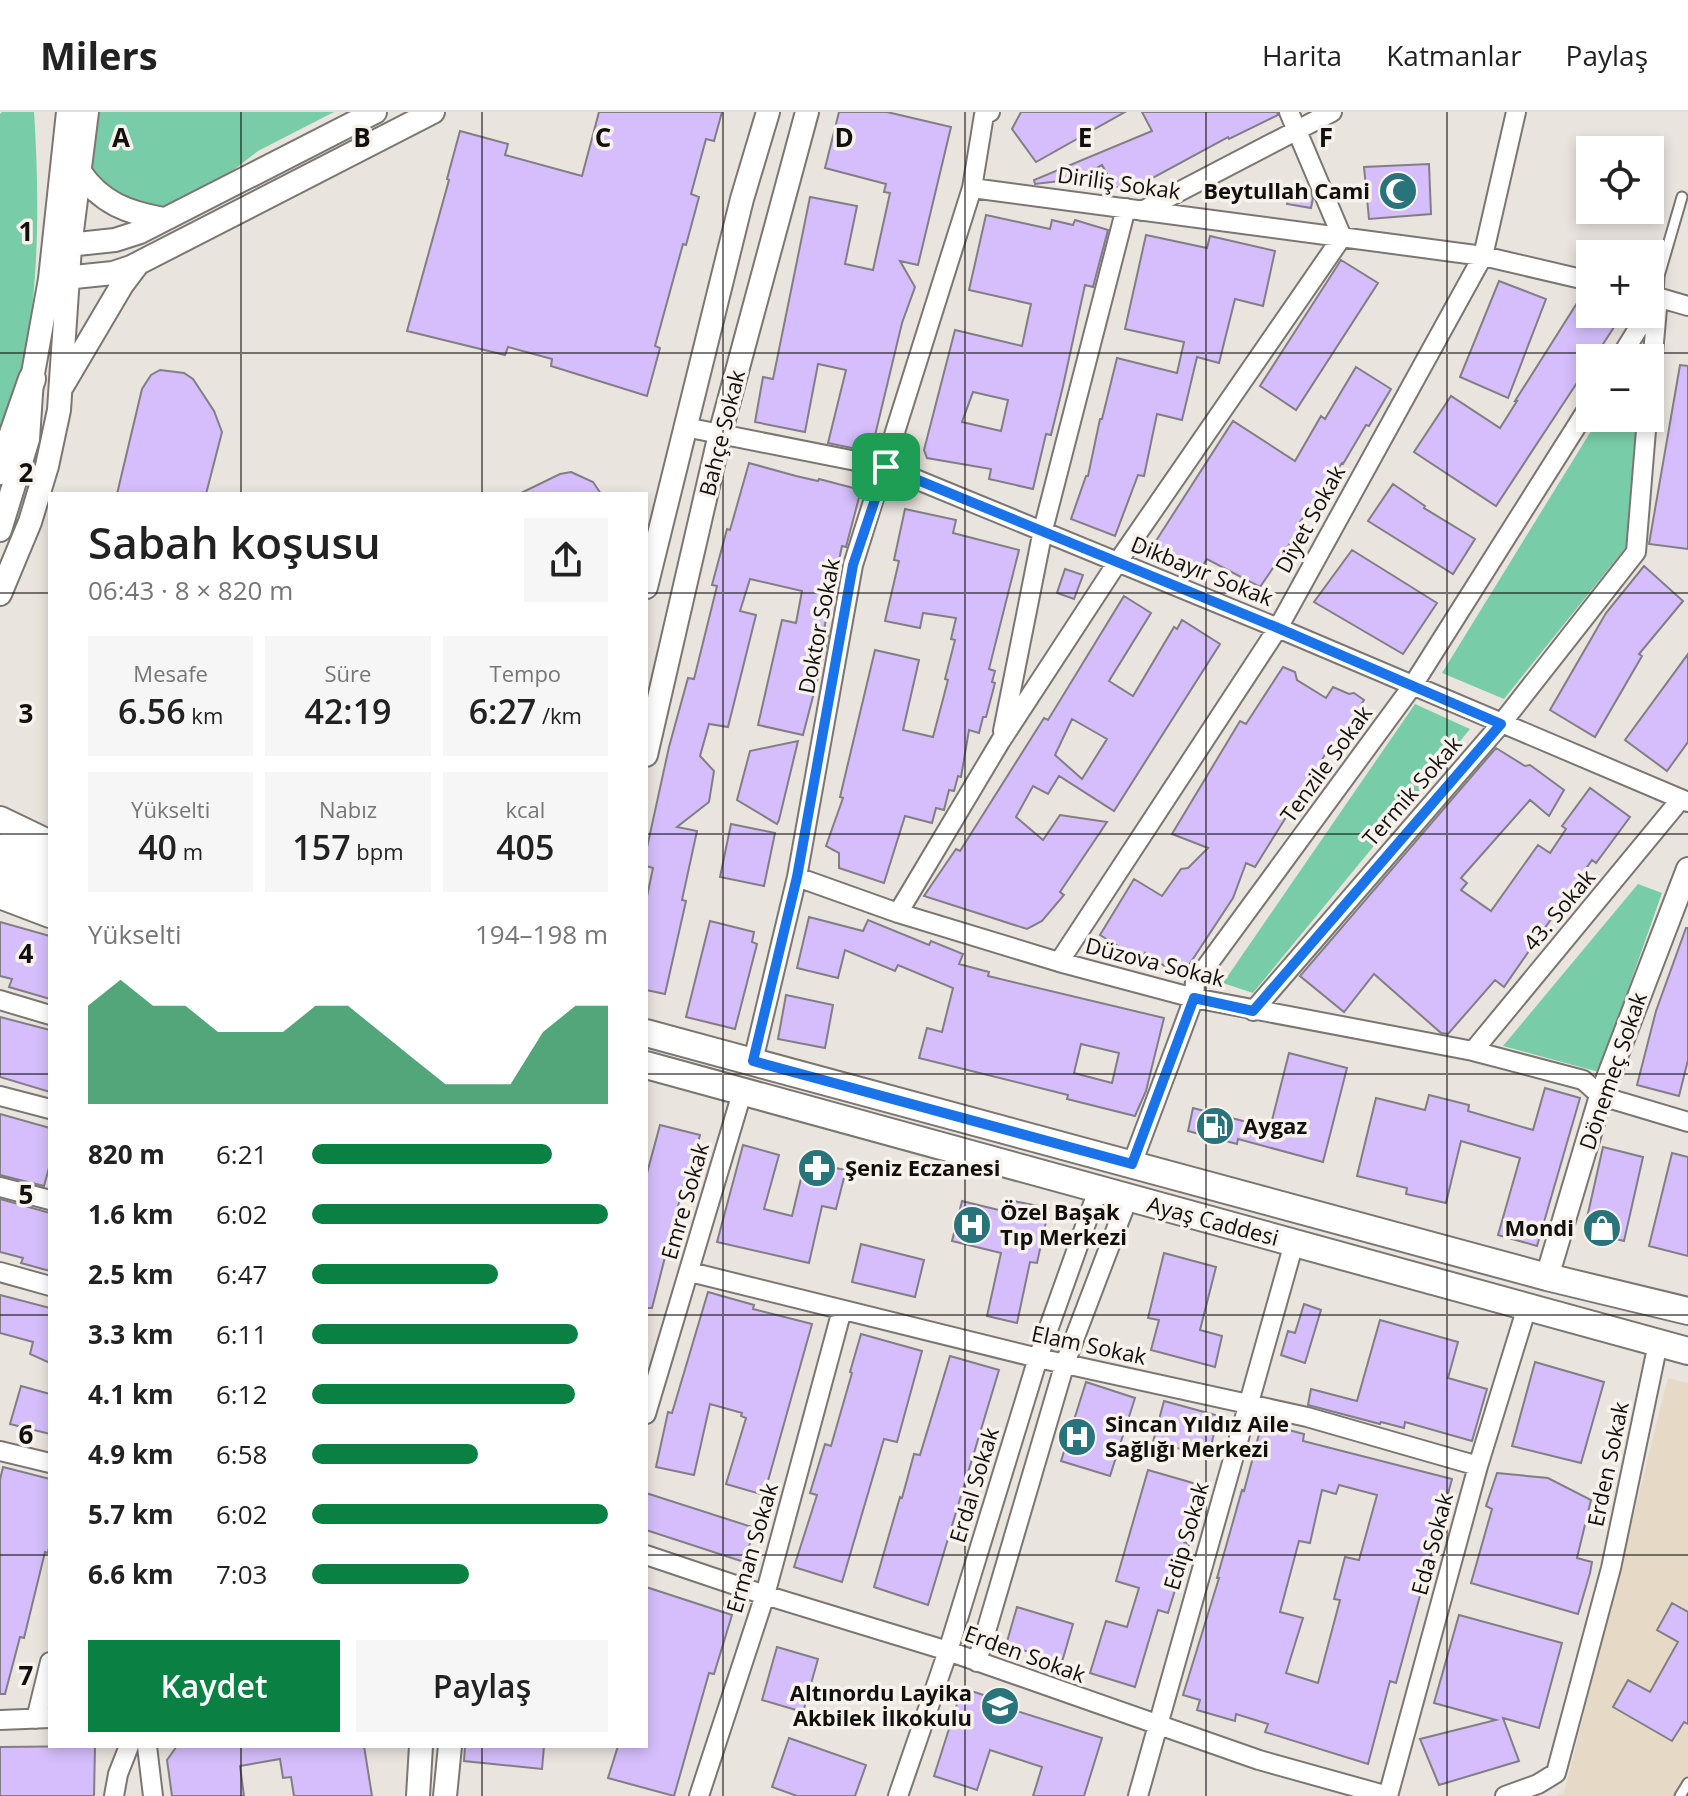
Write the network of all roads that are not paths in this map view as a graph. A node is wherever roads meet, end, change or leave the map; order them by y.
1 (68, 112) edge
2 (87, 112) edge
3 (375, 112) edge
4 (433, 112) edge
5 (768, 112) edge
6 (807, 112) edge
7 (1289, 112) edge
8 (1332, 112) edge
9 (1516, 112) edge
10 (983, 113) edge
11 (1296, 131) junction
12 (80, 172) junction
13 (972, 188) junction
14 (1682, 197) dead end
15 (1134, 210) junction
16 (164, 219) junction
17 (1342, 237) junction
18 (62, 246) junction
19 (1483, 256) junction
20 (1664, 259) edge
21 (138, 264) junction
22 (59, 278) junction
23 (1576, 278) edge
24 (1664, 305) edge
25 (1688, 306) edge
26 (32, 379) junction
27 (60, 390) junction
28 (685, 427) junction
29 (1576, 427) edge
30 (1646, 432) edge
31 (720, 434) junction
32 (886, 467) junction
33 (0, 471) edge
34 (0, 530) edge
35 (1043, 530) junction
36 (1117, 563) junction
37 (648, 579) edge
38 (0, 594) edge
39 (1278, 628) junction
40 (1413, 685) junction
41 (1501, 724) junction
42 (1000, 742) junction
43 (648, 746) edge
44 (1685, 800) edge
45 (0, 820) edge
46 (48, 843) edge
47 (0, 848) edge
48 (0, 869) edge
49 (48, 869) edge
50 (1688, 869) edge
51 (797, 877) junction
52 (48, 889) edge
53 (0, 895) edge
54 (48, 913) edge
55 (898, 913) junction
56 (1059, 962) junction
57 (1194, 998) junction
58 (0, 1000) edge
59 (1253, 1011) junction
60 (48, 1014) edge
61 (648, 1034) edge
62 (1473, 1051) junction
63 (753, 1061) junction
64 (648, 1066) edge
65 (742, 1093) junction
66 (0, 1096) edge
67 (1601, 1096) junction
68 (48, 1108) edge
69 (1688, 1122) edge
70 (1132, 1164) junction
71 (0, 1187) edge
72 (1098, 1190) junction
73 (1128, 1198) junction
74 (48, 1199) edge
75 (1294, 1243) junction
76 (0, 1272) edge
77 (690, 1272) junction
78 (1547, 1277) junction
79 (48, 1285) edge
80 (1527, 1307) junction
81 (842, 1310) junction
82 (1688, 1311) edge
83 (1658, 1343) junction
84 (1688, 1351) edge
85 (1038, 1358) junction
86 (1065, 1363) junction
87 (1248, 1405) junction
88 (648, 1408) edge
89 (0, 1451) edge
90 (48, 1463) edge
91 (1478, 1466) junction
92 (648, 1556) edge
93 (765, 1595) junction
94 (948, 1651) junction
95 (977, 1662) junction
96 (48, 1678) edge
97 (43, 1718) edge
98 (0, 1720) edge
99 (1158, 1727) junction
100 (128, 1748) edge
101 (147, 1748) edge
102 (421, 1748) edge
103 (450, 1748) edge
104 (1688, 1783) edge
105 (114, 1796) edge
106 (153, 1796) edge
107 (418, 1796) edge
108 (445, 1796) edge
109 (699, 1796) edge
110 (898, 1796) edge
111 (1138, 1796) edge
112 (1388, 1796) edge
113 (1505, 1796) edge
114 (1680, 1796) edge

1 - 18 street
2 - 12 street
3 - 16 street
4 - 21 street
5 - 28 street, Bahçe Sokak
6 - 31 street, Bahçe Sokak
7 - 11 street
8 - 11 street
9 - 19 street, Diyet Sokak
10 - 13 street, Doktor Sokak
11 - 15 street
11 - 17 street
12 - 16 street
12 - 18 street
13 - 15 street, Diriliş Sokak
13 - 32 street, Doktor Sokak
14 - 20 lane
15 - 17 street, Diriliş Sokak
15 - 35 street
16 - 18 street
17 - 19 street, Diriliş Sokak
17 - 36 street
18 - 22 street
19 - 23 street, Diriliş Sokak
19 - 39 street, Diyet Sokak
21 - 22 street
21 - 27 street
22 - 26 street
22 - 27 street
24 - 25 street
26 - 33 main road
26 - 34 street
27 - 38 street
28 - 31 street, Dikbayır Sokak
28 - 37 street, Bahçe Sokak
29 - 40 street, Tenzile Sokak
30 - 41 street, Termik Sokak
31 - 32 street, Dikbayır Sokak
31 - 43 street, Bahçe Sokak
32 - 35 street, Dikbayır Sokak
32 - 51 street, Doktor Sokak
35 - 36 street, Dikbayır Sokak
35 - 42 street
36 - 39 street, Dikbayır Sokak
36 - 42 street
39 - 40 street, Dikbayır Sokak
39 - 56 street, Diyet Sokak
40 - 41 street, Dikbayır Sokak
40 - 57 street, Tenzile Sokak
41 - 44 street, Dikbayır Sokak
41 - 59 street, Termik Sokak
42 - 55 street
44 - 62 street, 43. Sokak
45 - 46 main road
47 - 49 main road
48 - 52 main road
50 - 67 street, Dönemeç Sokak
51 - 55 street, Düzova Sokak
51 - 63 street, Doktor Sokak
53 - 54 main road
55 - 56 street, Düzova Sokak
56 - 57 street, Düzova Sokak
57 - 59 street, Düzova Sokak
57 - 70 street, Tenzile Sokak
58 - 60 street
59 - 62 street, Düzova Sokak
61 - 63 main road, Ayaş Caddesi
62 - 67 street, Düzova Sokak
63 - 70 main road, Ayaş Caddesi
64 - 65 main road, Ayaş Caddesi
65 - 72 main road, Ayaş Caddesi
65 - 77 street, Emre Sokak
66 - 68 street
67 - 69 street, Düzova Sokak
67 - 78 street, Dönemeç Sokak
70 - 78 main road, Ayaş Caddesi
71 - 74 street
72 - 73 main road, Ayaş Caddesi
72 - 85 street, Erdal Sokak
73 - 75 main road, Ayaş Caddesi
73 - 86 street
75 - 80 main road, Ayaş Caddesi
75 - 87 street, Edip Sokak
76 - 79 street
77 - 81 street, Elam Sokak
77 - 88 street, Emre Sokak
78 - 82 main road, Ayaş Caddesi
80 - 83 main road, Ayaş Caddesi
80 - 91 street, Eda Sokak
81 - 85 street, Elam Sokak
81 - 93 street, Erman Sokak
83 - 84 main road, Ayaş Caddesi
83 - 113 street, Erden Sokak
85 - 86 street, Elam Sokak
85 - 94 street, Erdal Sokak
86 - 87 street, Elam Sokak
86 - 95 street
87 - 91 street, Elam Sokak
87 - 99 street, Edip Sokak
89 - 90 street
91 - 112 street, Eda Sokak
92 - 93 street, Erden Sokak
93 - 94 street, Erden Sokak
93 - 109 street, Erman Sokak
94 - 95 street, Erden Sokak
94 - 110 street, Erdal Sokak
95 - 99 street, Erden Sokak
96 - 97 street
97 - 98 street
99 - 111 street, Edip Sokak
99 - 112 street, Erden Sokak
100 - 105 street
101 - 106 street
102 - 107 street
103 - 108 street
104 - 114 lane

